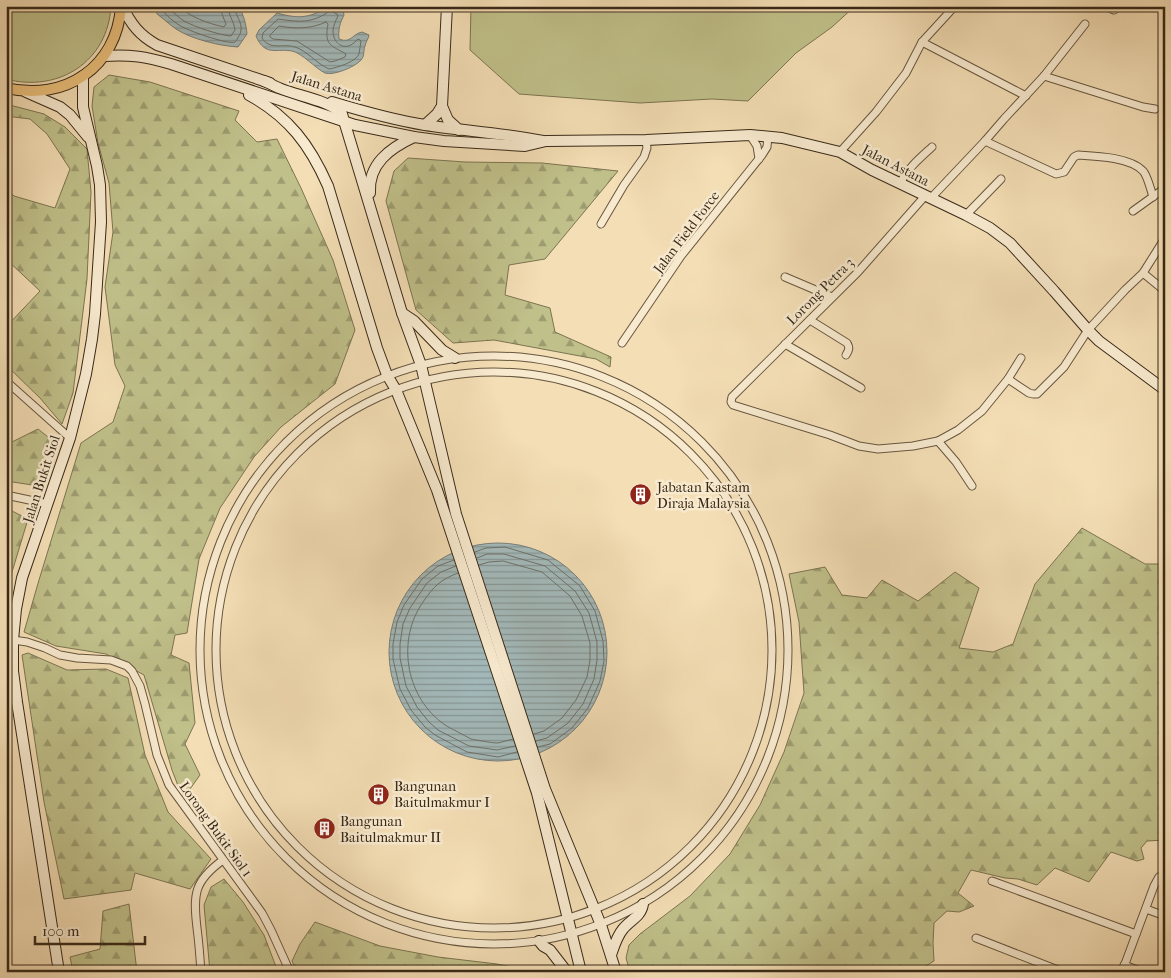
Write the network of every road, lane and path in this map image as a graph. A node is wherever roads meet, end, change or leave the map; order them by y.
1 (122, 6) edge
2 (447, 6) edge
3 (955, 6) edge
4 (1104, 6) edge
5 (1120, 6) edge
6 (1085, 24) dead end
7 (922, 42) junction
8 (104, 56) junction
9 (83, 76) junction
10 (1044, 76) junction
11 (264, 81) junction
12 (231, 84) junction
13 (6, 88) edge
14 (26, 92) junction
15 (1026, 96) junction
16 (442, 106) junction
17 (1155, 109) dead end
18 (345, 122) junction
19 (425, 125) junction
20 (460, 130) junction
21 (750, 135) junction
22 (768, 136) junction
23 (414, 138) junction
24 (646, 140) junction
25 (546, 141) junction
26 (985, 141) junction
27 (91, 142) junction
28 (932, 147) dead end
29 (840, 152) junction
30 (759, 158) junction
31 (1001, 179) dead end
32 (900, 183) junction
33 (1165, 188) edge
34 (928, 197) junction
35 (1153, 197) junction
36 (371, 206) junction
37 (1133, 211) dead end
38 (966, 215) junction
39 (601, 224) dead end
40 (1165, 238) edge
41 (1143, 274) junction
42 (785, 277) dead end
43 (1165, 291) edge
44 (832, 297) junction
45 (402, 314) junction
46 (810, 320) junction
47 (1088, 330) junction
48 (622, 343) dead end
49 (786, 344) junction
50 (846, 355) dead end
51 (455, 358) junction
52 (1021, 358) dead end
53 (421, 365) junction
54 (387, 375) junction
55 (1008, 379) junction
56 (6, 381) edge
57 (424, 381) junction
58 (861, 388) dead end
59 (396, 390) junction
60 (1165, 390) edge
61 (70, 438) junction
62 (938, 441) junction
63 (972, 486) dead end
64 (6, 495) edge
65 (48, 504) junction
66 (13, 640) junction
67 (541, 791) junction
68 (223, 860) junction
69 (1165, 873) edge
70 (992, 881) dead end
71 (643, 904) junction
72 (1146, 909) junction
73 (594, 910) junction
74 (1165, 916) edge
75 (568, 919) junction
76 (601, 925) junction
77 (572, 934) junction
78 (1136, 934) junction
79 (976, 938) dead end
80 (539, 940) junction
81 (611, 955) junction
82 (1123, 968) edge
83 (59, 972) edge
84 (201, 972) edge
85 (290, 972) edge
86 (567, 972) edge
87 (581, 972) edge
88 (616, 972) edge
89 (1063, 972) edge
90 (1142, 972) edge

1 - 8 main road
1 - 11 street, Jalan Astana
2 - 16 street
3 - 7 street
4 - 5 street
6 - 10 street, Lorong Petra 3
7 - 15 street
7 - 29 street
8 - 9 main road
8 - 12 street, Jalan Astana
9 - 14 main road
9 - 27 street, Jalan Bukit Siol
10 - 15 street, Lorong Petra 3
10 - 17 street
11 - 18 street
11 - 19 street, Jalan Astana
12 - 18 street, Jalan Astana
12 - 54 street
13 - 14 main road
14 - 27 street
15 - 26 street, Lorong Petra 3
16 - 19 street
16 - 20 street
18 - 23 street, Jalan Astana
18 - 36 street
19 - 20 street, Jalan Astana
20 - 25 street, Jalan Astana
21 - 22 street, Jalan Astana
21 - 24 street, Jalan Astana
21 - 30 street
22 - 29 street, Jalan Astana
22 - 30 street, Jalan Field Force
23 - 25 street, Jalan Astana
23 - 36 street
24 - 25 street, Jalan Astana
24 - 39 street
26 - 34 street, Lorong Petra 3
26 - 35 street
27 - 61 street, Jalan Bukit Siol
28 - 32 street
29 - 32 street, Jalan Astana
30 - 48 street, Jalan Field Force
31 - 38 street
32 - 34 street, Jalan Astana
33 - 35 street
34 - 38 street, Jalan Astana
34 - 44 street, Lorong Petra 3
35 - 37 street
36 - 45 street
38 - 47 street, Jalan Astana
40 - 41 street
41 - 43 street
41 - 47 street
42 - 44 street
44 - 46 street, Lorong Petra 3
45 - 51 street
45 - 53 street
46 - 49 street, Lorong Petra 3
46 - 50 street
47 - 55 street
47 - 60 street, Jalan Astana
49 - 58 street
49 - 62 street, Lorong Petra 3
51 - 53 street
51 - 71 street
52 - 55 street
53 - 54 street
53 - 57 street
54 - 59 street
54 - 80 street
55 - 62 street
56 - 61 street
57 - 59 street
57 - 67 street
57 - 73 street
59 - 67 street
59 - 75 street
61 - 65 street, Jalan Bukit Siol
62 - 63 street
64 - 65 street
65 - 66 street, Jalan Bukit Siol
66 - 68 street, Lorong Bukit Siol 1
66 - 83 street, Jalan Bukit Siol
67 - 73 street
67 - 75 street
68 - 84 street
68 - 85 street, Lorong Bukit Siol 1
69 - 72 street
70 - 78 street
71 - 76 street
71 - 81 street
72 - 74 street
72 - 78 street
73 - 75 street
73 - 76 street
75 - 77 street
76 - 77 street
76 - 81 street
77 - 80 street
77 - 87 street
78 - 82 street
79 - 89 street
80 - 86 street
81 - 88 street
82 - 90 street

